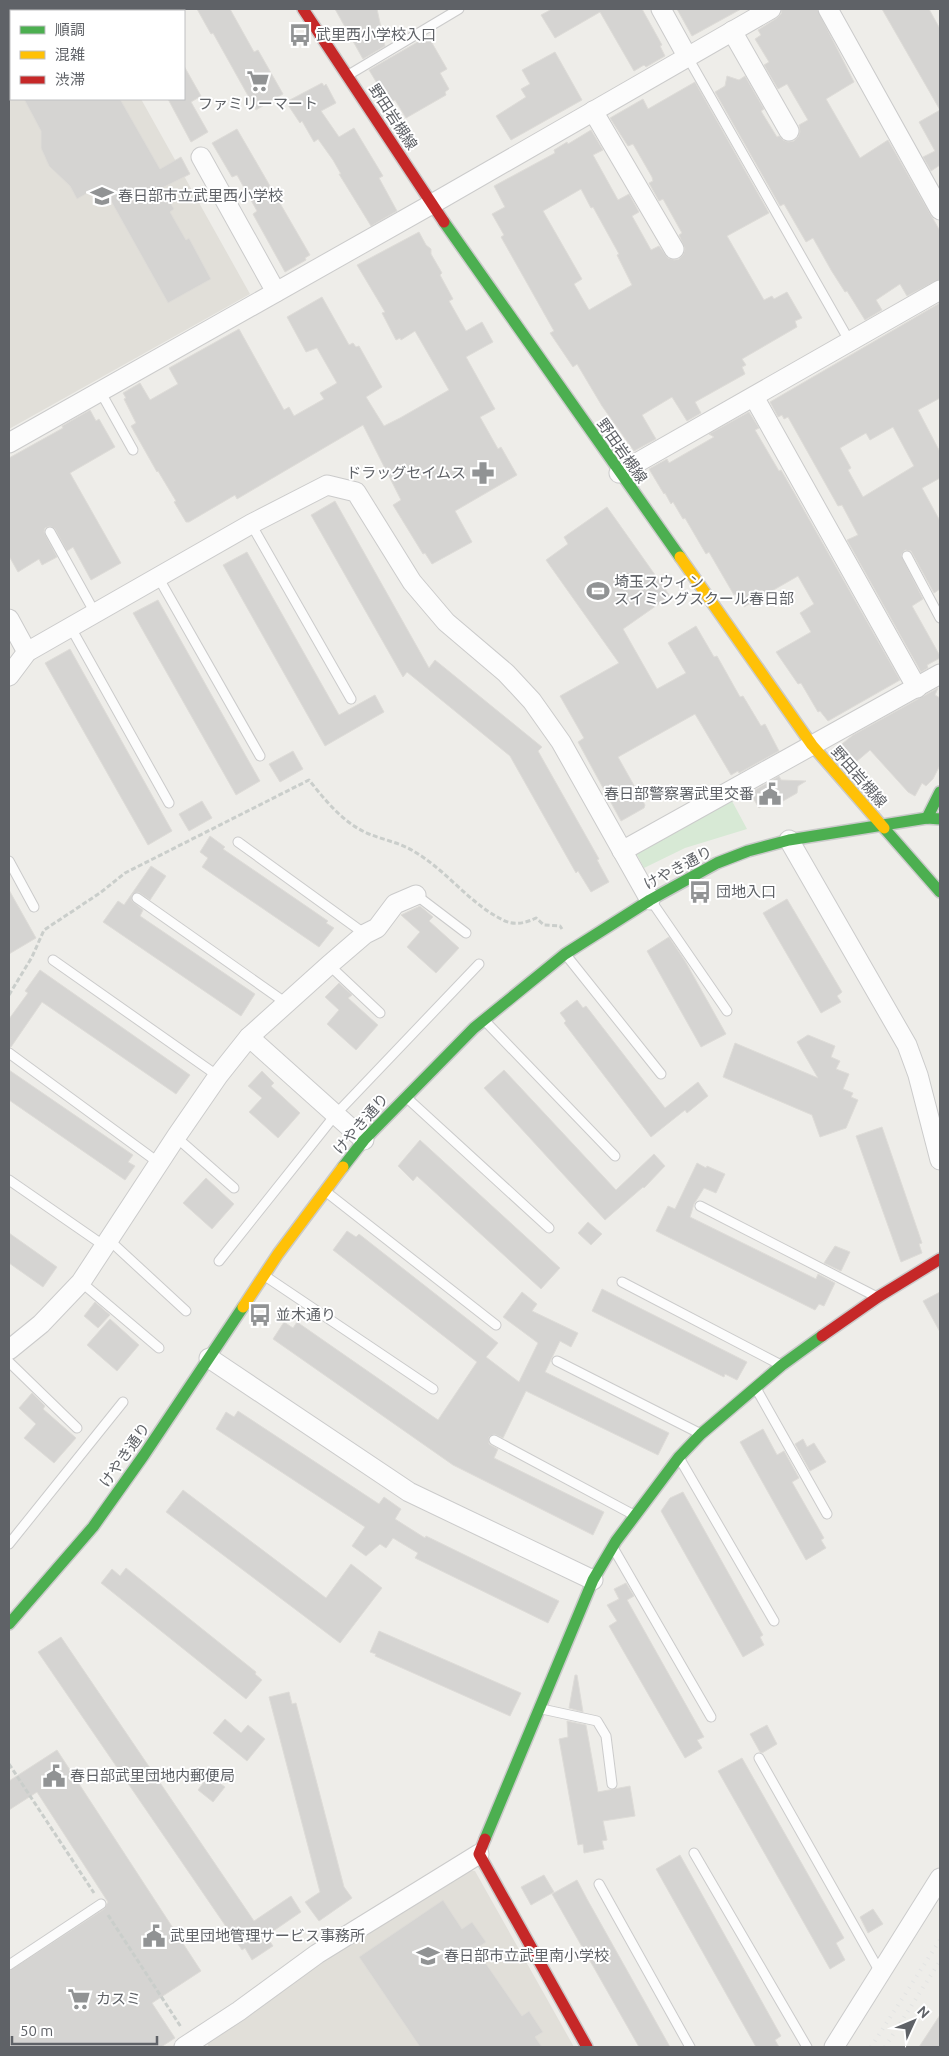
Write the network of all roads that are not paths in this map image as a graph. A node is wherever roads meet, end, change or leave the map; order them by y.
1 (303, 9) edge
2 (459, 9) edge
3 (661, 9) edge
4 (771, 9) edge
5 (828, 9) edge
6 (732, 31) junction
7 (687, 56) junction
8 (347, 75) junction
9 (593, 111) junction
10 (789, 131) dead end
11 (200, 157) dead end
12 (432, 204) junction
13 (940, 210) edge
14 (674, 249) dead end
15 (940, 290) edge
16 (276, 292) junction
17 (850, 342) junction
18 (100, 392) junction
19 (754, 397) junction
20 (9, 443) edge
21 (133, 450) dead end
22 (619, 473) junction
23 (251, 524) junction
24 (50, 532) dead end
25 (907, 556) dead end
26 (158, 577) junction
27 (95, 613) junction
28 (940, 618) edge
29 (9, 619) edge
30 (71, 628) junction
31 (27, 652) junction
32 (940, 674) edge
33 (9, 676) edge
34 (917, 688) junction
35 (351, 699) dead end
36 (812, 745) junction
37 (260, 756) dead end
38 (940, 792) edge
39 (170, 803) dead end
40 (927, 818) junction
41 (940, 819) edge
42 (882, 826) junction
43 (789, 840) junction
44 (238, 842) dead end
45 (622, 851) junction
46 (9, 861) edge
47 (940, 892) edge
48 (416, 895) joint
49 (137, 898) dead end
50 (650, 900) junction
51 (34, 907) dead end
52 (466, 933) dead end
53 (366, 934) junction
54 (566, 954) junction
55 (53, 960) dead end
56 (480, 964) dead end
57 (329, 965) junction
58 (286, 1003) junction
59 (727, 1011) dead end
60 (380, 1013) dead end
61 (484, 1020) junction
62 (249, 1037) junction
63 (9, 1053) edge
64 (661, 1074) dead end
65 (218, 1076) junction
66 (405, 1097) junction
67 (336, 1114) junction
68 (176, 1136) junction
69 (364, 1140) junction
70 (615, 1156) dead end
71 (940, 1160) edge
72 (159, 1163) junction
73 (9, 1180) edge
74 (234, 1188) dead end
75 (324, 1190) junction
76 (700, 1206) dead end
77 (549, 1228) dead end
78 (105, 1242) junction
79 (940, 1259) edge
80 (219, 1261) dead end
81 (264, 1276) junction
82 (81, 1282) junction
83 (622, 1282) dead end
84 (878, 1297) junction
85 (186, 1311) dead end
86 (496, 1325) dead end
87 (12, 1344) edge
88 (158, 1348) dead end
89 (209, 1358) junction
90 (557, 1360) dead end
91 (9, 1362) edge
92 (782, 1366) junction
93 (755, 1387) junction
94 (433, 1389) dead end
95 (123, 1402) dead end
96 (77, 1428) dead end
97 (701, 1434) junction
98 (494, 1440) dead end
99 (679, 1457) junction
100 (827, 1514) dead end
101 (635, 1515) junction
102 (9, 1544) edge
103 (612, 1548) junction
104 (593, 1580) junction
105 (774, 1621) dead end
106 (9, 1624) edge
107 (540, 1709) junction
108 (711, 1718) dead end
109 (758, 1758) dead end
110 (612, 1784) dead end
111 (694, 1853) dead end
112 (479, 1854) junction
113 (940, 1878) edge
114 (599, 1884) dead end
115 (101, 1904) dead end
116 (9, 1965) edge
117 (880, 1972) junction
118 (184, 2047) edge
119 (587, 2047) edge
120 (690, 2047) edge
121 (807, 2047) edge
122 (834, 2047) edge

1 - 8 street, 野田岩槻線
2 - 8 lane
3 - 7 street
4 - 6 street
5 - 13 street
6 - 7 street
6 - 10 street
7 - 9 street
7 - 17 lane
8 - 12 street, 野田岩槻線
9 - 12 street
9 - 14 street
11 - 16 street
12 - 16 street
12 - 22 street, 野田岩槻線
15 - 17 street
16 - 18 street
17 - 19 street
18 - 20 street
18 - 21 lane
19 - 22 street
19 - 34 street
22 - 36 street, 野田岩槻線
23 - 26 street
23 - 35 lane
23 - 45 street
24 - 27 lane
25 - 28 lane
26 - 27 street
26 - 37 lane
27 - 30 street
29 - 31 street
30 - 31 street
30 - 39 lane
31 - 33 street
32 - 34 street
34 - 36 street
36 - 42 street, 野田岩槻線
36 - 45 street
38 - 40 street
40 - 41 street, けやき通り
40 - 42 street, けやき通り
42 - 43 street, けやき通り
42 - 47 street, 野田岩槻線
43 - 50 street, けやき通り
43 - 71 street
44 - 53 lane
45 - 50 street
46 - 51 lane
48 - 52 lane
48 - 53 street
49 - 58 lane
50 - 54 street, けやき通り
50 - 59 lane
53 - 57 street
54 - 61 street, けやき通り
54 - 64 lane
55 - 65 lane
56 - 67 lane
57 - 58 street
57 - 60 lane
58 - 62 street
61 - 66 street, けやき通り
61 - 70 lane
62 - 65 street
62 - 67 street
63 - 72 lane
65 - 68 street
66 - 69 street, けやき通り
66 - 77 lane
67 - 69 street
67 - 80 lane
68 - 72 street
68 - 74 lane
69 - 75 street, けやき通り
72 - 78 street
73 - 78 lane
75 - 81 street, けやき通り
75 - 86 lane
76 - 84 lane
78 - 82 street
78 - 85 lane
79 - 84 street
81 - 89 street, けやき通り
81 - 94 lane
82 - 87 street
82 - 88 lane
83 - 92 lane
84 - 92 street
89 - 104 street
89 - 106 street, けやき通り
90 - 97 lane
91 - 96 lane
92 - 93 street
93 - 97 street
93 - 100 lane
95 - 102 lane
97 - 99 street
98 - 101 lane
99 - 101 street
99 - 105 lane
101 - 103 street
103 - 104 street
103 - 108 lane
104 - 107 street
107 - 110 lane
107 - 112 street
109 - 117 lane
111 - 121 lane
112 - 118 street
112 - 119 street
113 - 117 street
114 - 120 lane
115 - 116 lane
117 - 122 street

